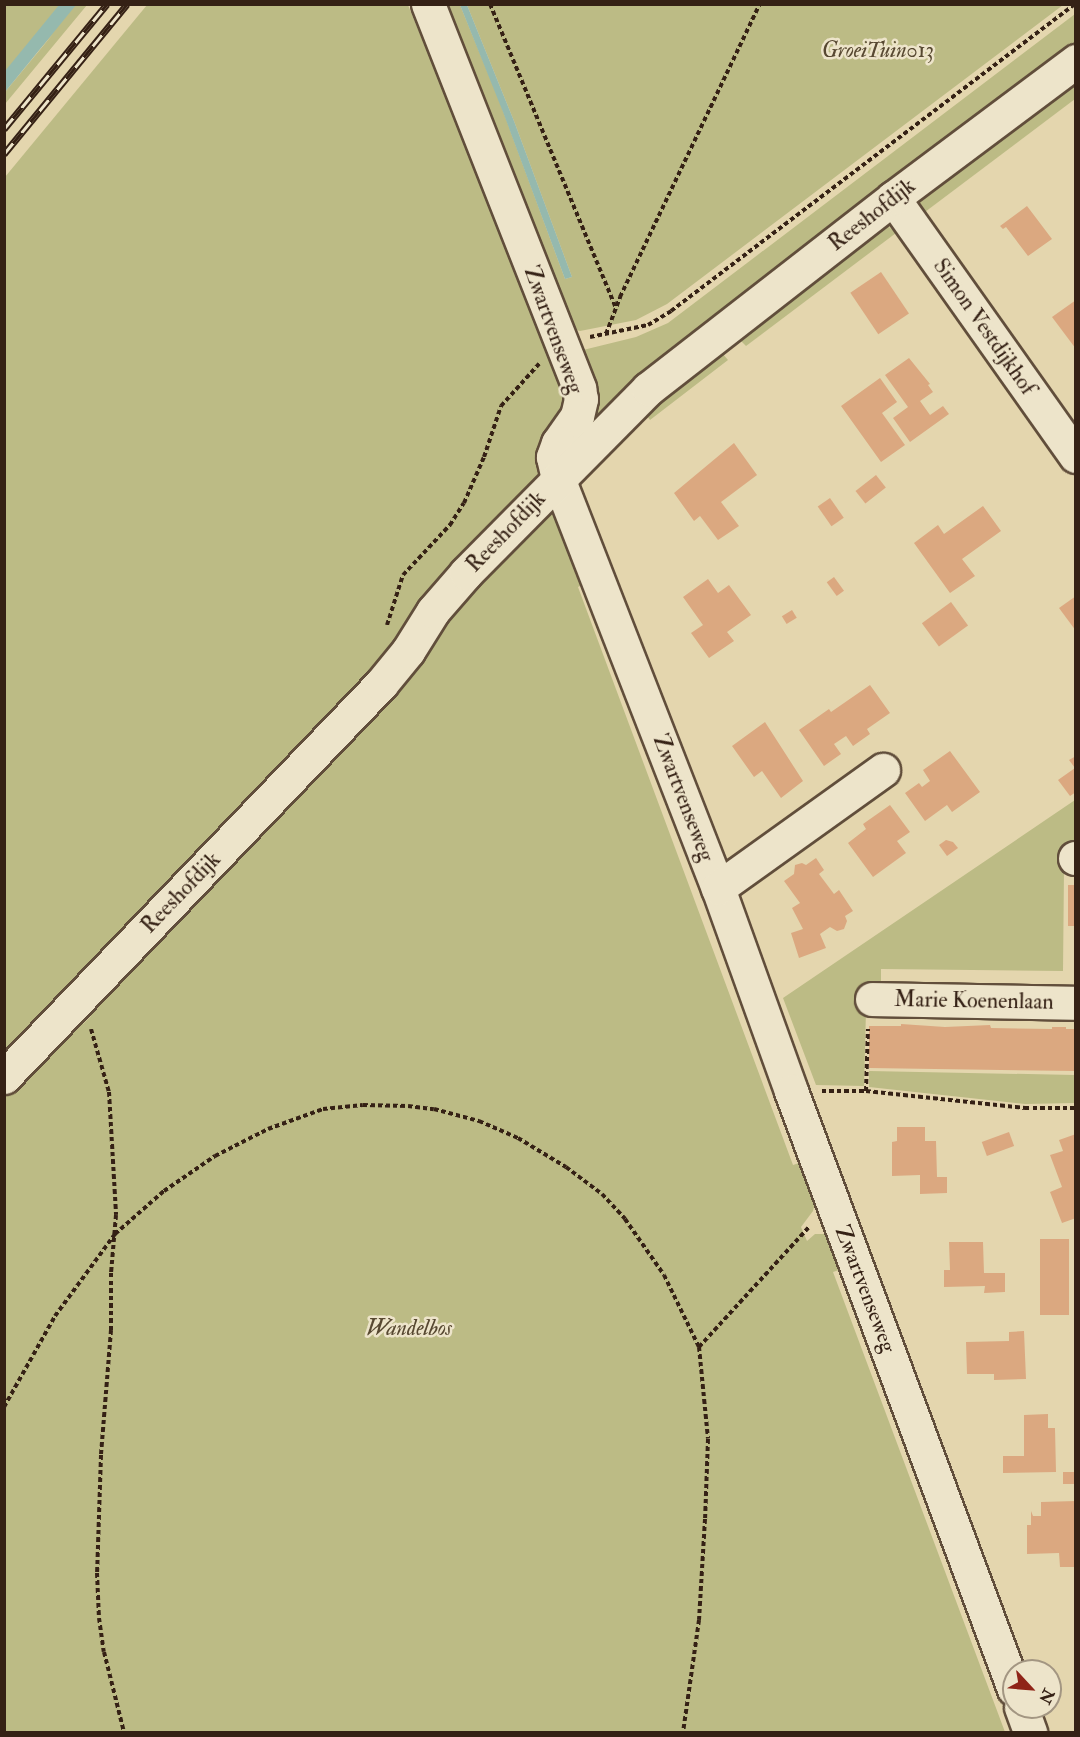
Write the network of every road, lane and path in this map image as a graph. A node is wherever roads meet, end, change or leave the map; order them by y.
1 (428, 4) edge
2 (490, 4) edge
3 (760, 4) edge
4 (1075, 4) edge
5 (1076, 61) edge
6 (893, 198) junction
7 (616, 308) junction
8 (606, 334) junction
9 (563, 347) junction
10 (1076, 456) edge
11 (558, 478) junction
12 (384, 634) dead end
13 (883, 770) dead end
14 (718, 888) junction
15 (872, 999) joint
16 (77, 1002) junction
17 (1076, 1003) edge
18 (4, 1077) edge
19 (866, 1090) junction
20 (791, 1091) junction
21 (1076, 1108) edge
22 (834, 1207) junction
23 (115, 1234) junction
24 (699, 1347) junction
25 (4, 1407) edge
26 (1003, 1659) edge
27 (124, 1732) edge
28 (683, 1732) edge

1 - 9 street, Zwartvenseweg
2 - 7 path
3 - 7 path
4 - 8 path
5 - 6 street, Reeshofdijk
6 - 10 street, Simon Vestdijkhof
6 - 11 street, Reeshofdijk
7 - 8 path
8 - 9 path
9 - 11 street, Zwartvenseweg
9 - 12 path
11 - 14 street, Zwartvenseweg
11 - 16 street, Reeshofdijk
13 - 14 street, Zwartvenseweg
14 - 20 street, Zwartvenseweg
15 - 17 street, Marie Koenenlaan
15 - 19 path
16 - 18 street, Reeshofdijk
16 - 23 path
19 - 20 path
19 - 21 path
20 - 22 street, Zwartvenseweg
22 - 24 path
22 - 26 street, Zwartvenseweg
23 - 24 path
23 - 25 path
23 - 27 path
24 - 28 path

